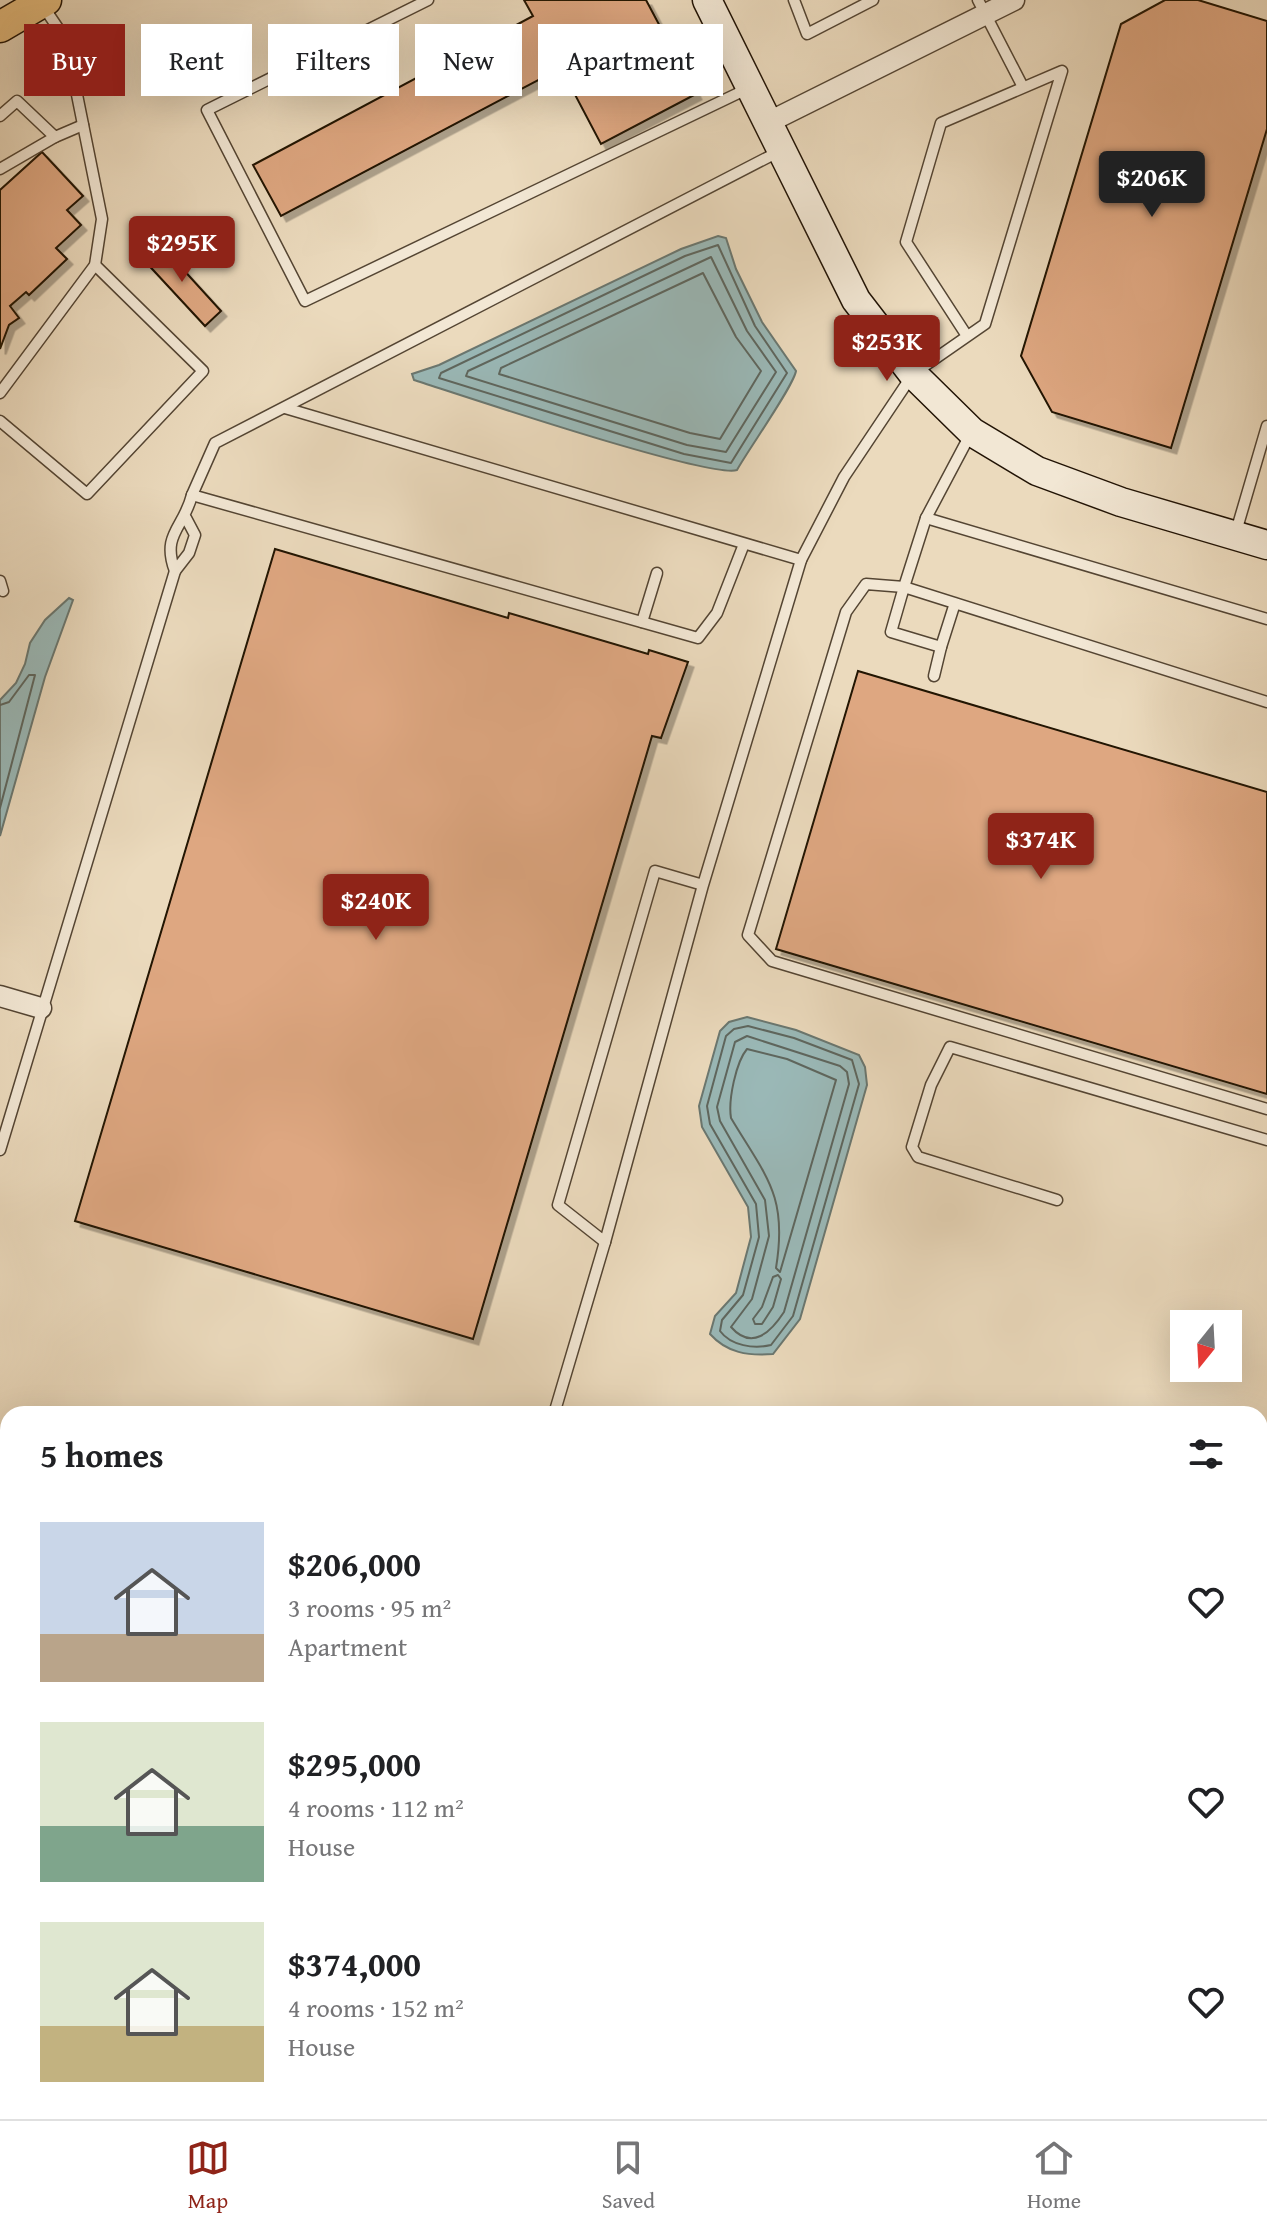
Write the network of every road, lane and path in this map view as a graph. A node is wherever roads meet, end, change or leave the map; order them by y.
1 (428, 0) edge
2 (707, 0) edge
3 (794, 0) edge
4 (873, 0) edge
5 (1014, 0) edge
6 (43, 1) edge
7 (981, 7) edge
8 (0, 27) edge
9 (1023, 87) junction
10 (750, 88) junction
11 (0, 116) edge
12 (767, 123) junction
13 (83, 125) junction
14 (55, 137) junction
15 (781, 151) junction
16 (0, 169) edge
17 (95, 265) junction
18 (967, 336) junction
19 (913, 374) junction
20 (0, 393) edge
21 (285, 408) junction
22 (0, 421) edge
23 (1267, 426) edge
24 (972, 432) junction
25 (192, 495) junction
26 (186, 518) junction
27 (926, 518) junction
28 (1234, 535) junction
29 (744, 544) junction
30 (1267, 545) edge
31 (801, 560) junction
32 (175, 571) junction
33 (657, 573) dead end
34 (904, 587) junction
35 (955, 603) junction
36 (1267, 619) edge
37 (642, 622) junction
38 (941, 647) junction
39 (934, 676) dead end
40 (1267, 702) edge
41 (703, 885) junction
42 (0, 996) edge
43 (41, 1008) junction
44 (1267, 1109) edge
45 (1267, 1140) edge
46 (0, 1150) edge
47 (1057, 1200) dead end
48 (605, 1242) junction
49 (556, 1406) edge

1 - 10 lane
2 - 10 street
3 - 4 lane
5 - 7 street
6 - 8 main road
6 - 13 lane
7 - 9 lane
7 - 12 street
9 - 18 lane
9 - 18 lane
10 - 12 street
11 - 14 lane
12 - 15 street
13 - 14 lane
13 - 17 lane
14 - 16 lane
15 - 19 street
15 - 21 lane
17 - 20 lane
17 - 22 lane
18 - 19 lane
19 - 24 street
19 - 31 lane
21 - 25 lane
21 - 29 lane
23 - 28 lane
24 - 27 lane
24 - 28 street
25 - 26 lane
25 - 37 lane
26 - 32 lane
26 - 32 lane
27 - 34 lane
27 - 36 lane
28 - 30 street
29 - 31 lane
29 - 37 lane
31 - 41 lane
32 - 43 lane
33 - 37 lane
34 - 35 lane
34 - 38 lane
34 - 44 lane
35 - 38 lane
35 - 40 lane
38 - 39 lane
41 - 48 lane
41 - 48 lane
42 - 43 street
43 - 46 lane
45 - 47 lane
48 - 49 lane

